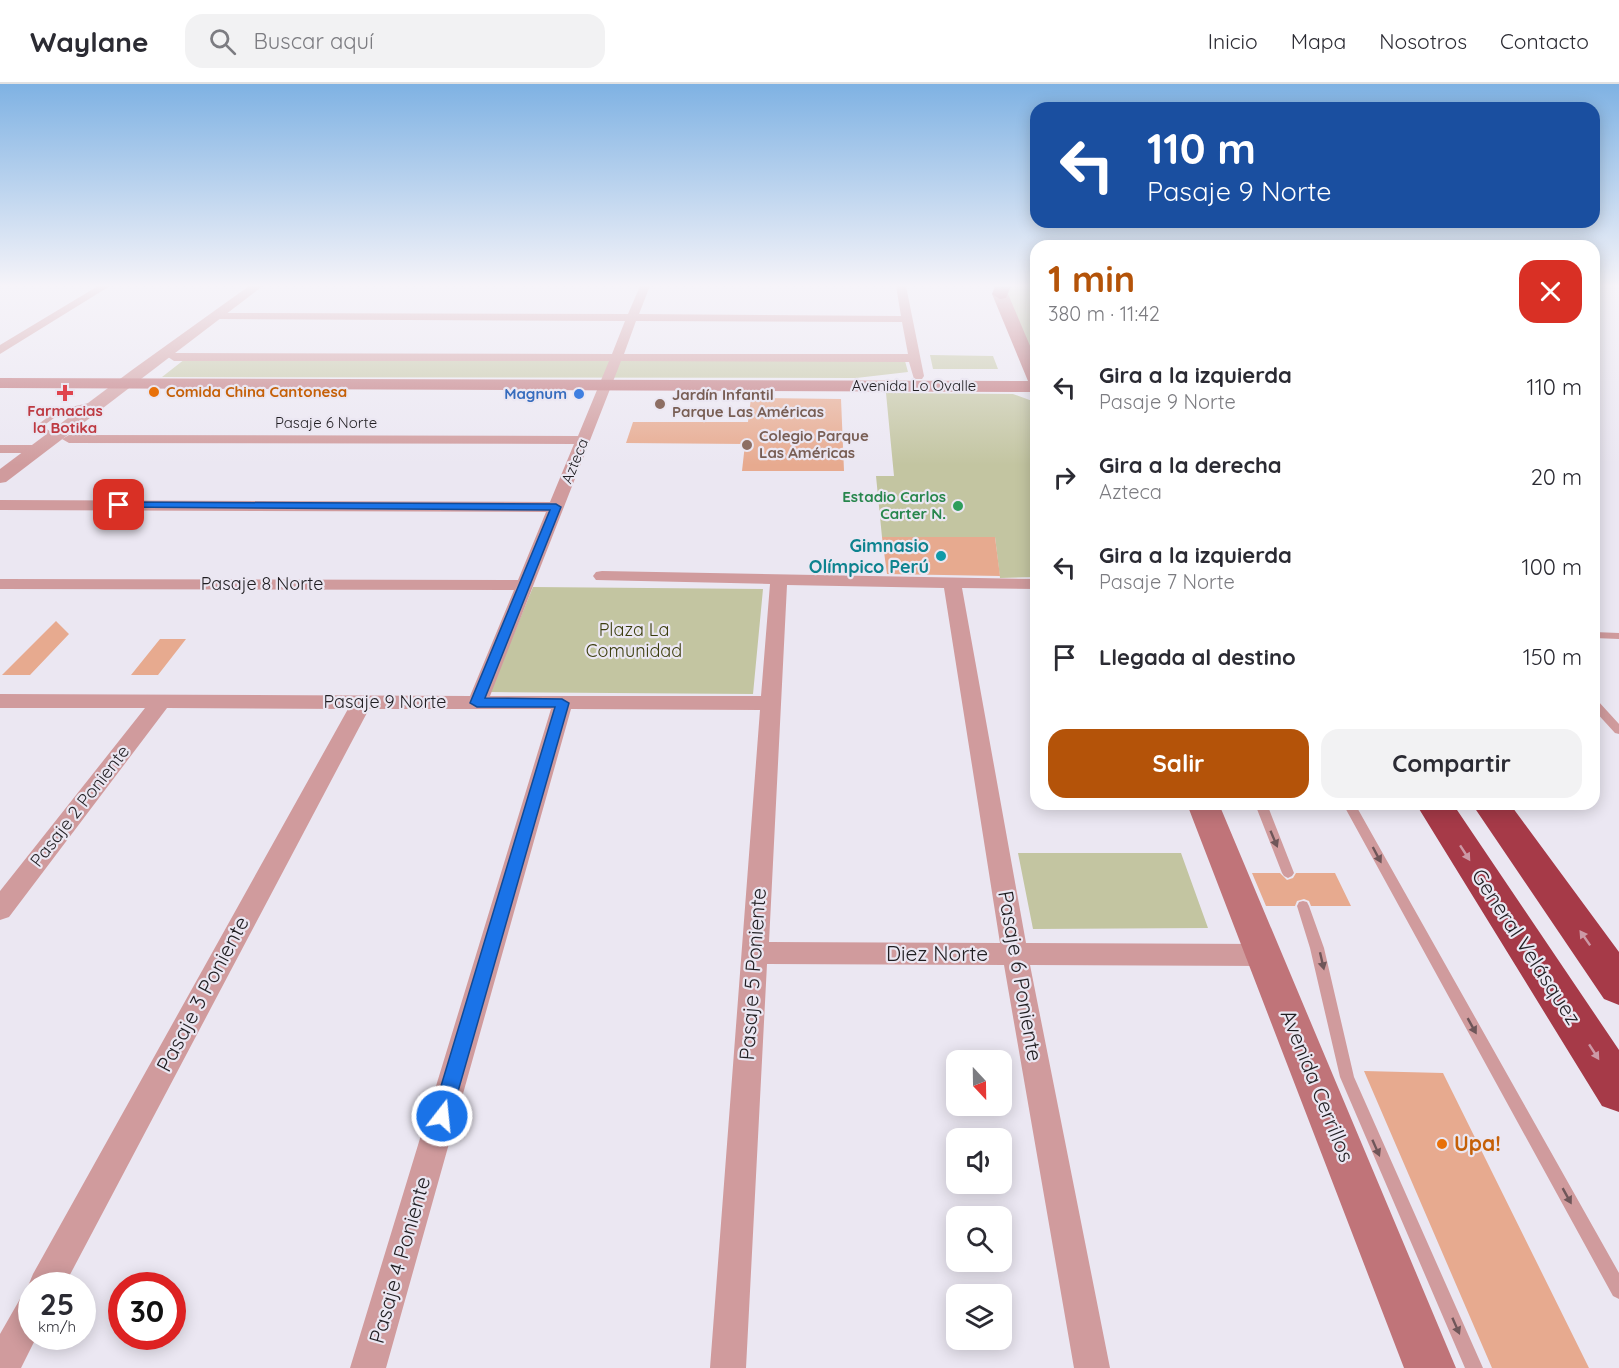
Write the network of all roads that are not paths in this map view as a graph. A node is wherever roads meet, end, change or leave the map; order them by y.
1 (176, 346) edge
2 (188, 346) edge
3 (622, 346) edge
4 (912, 346) edge
5 (1023, 346) edge
6 (174, 357) junction
7 (617, 358) junction
8 (1030, 365) edge
9 (916, 367) junction
10 (1030, 379) edge
11 (1030, 380) edge
12 (0, 383) edge
13 (132, 383) junction
14 (606, 385) junction
15 (838, 386) junction
16 (61, 438) junction
17 (584, 440) junction
18 (0, 449) edge
19 (37, 449) junction
20 (0, 478) edge
21 (0, 492) edge
22 (0, 505) edge
23 (556, 507) junction
24 (602, 576) dead end
25 (779, 579) junction
26 (952, 583) junction
27 (0, 584) edge
28 (1030, 584) edge
29 (525, 585) junction
30 (1600, 635) edge
31 (1619, 636) edge
32 (0, 700) edge
33 (160, 702) junction
34 (362, 702) junction
35 (477, 703) junction
36 (562, 703) junction
37 (771, 703) junction
38 (1600, 709) edge
39 (1619, 730) edge
40 (1205, 810) edge
41 (1263, 810) edge
42 (1352, 810) edge
43 (1438, 810) edge
44 (1494, 810) edge
45 (1288, 873) dead end
46 (1303, 906) dead end
47 (0, 910) edge
48 (754, 953) junction
49 (1015, 954) junction
50 (1264, 955) junction
51 (1619, 986) edge
52 (1619, 1090) edge
53 (53, 1272) edge
54 (1619, 1290) edge
55 (18, 1337) edge
56 (1, 1368) edge
57 (368, 1368) edge
58 (728, 1368) edge
59 (1092, 1368) edge
60 (1430, 1368) edge
61 (1474, 1368) edge

1 - 13 street
2 - 6 street
3 - 7 street, Azteca
4 - 9 street
5 - 8 main road
6 - 7 street
6 - 13 street
7 - 9 street
7 - 14 street, Azteca
9 - 10 main road
9 - 15 main road
11 - 15 main road, Avenida Lo Ovalle
12 - 13 main road, Avenida Lo Ovalle
13 - 14 main road, Avenida Lo Ovalle
13 - 16 street
13 - 16 street
14 - 15 main road, Avenida Lo Ovalle
14 - 17 street, Azteca
16 - 17 street, Pasaje 6 Norte
16 - 19 street
16 - 21 street
17 - 23 street, Azteca
18 - 19 street
19 - 20 street
22 - 23 street
23 - 29 street, Azteca
24 - 25 street
25 - 26 street
25 - 37 street, Pasaje 5 Poniente
26 - 28 street
26 - 49 street, Pasaje 6 Poniente
27 - 29 street, Pasaje 8 Norte
29 - 35 street, Azteca
30 - 31 lane
32 - 33 street, Pasaje 9 Norte
33 - 34 street, Pasaje 9 Norte
33 - 47 street, Pasaje 2 Poniente
34 - 35 street, Pasaje 9 Norte
34 - 53 street, Pasaje 3 Poniente
35 - 36 street, Pasaje 9 Norte
36 - 37 street, Pasaje 9 Norte
36 - 57 street, Pasaje 4 Poniente
37 - 48 street, Pasaje 5 Poniente
38 - 39 lane
40 - 50 main road, Avenida Cerrillos
41 -> 45 lane
42 -> 54 lane
43 -> 52 highway, General Velásquez
51 -> 44 highway
46 -> 61 lane
48 - 49 street, Diez Norte
48 - 58 street, Pasaje 5 Poniente
49 - 50 street, Diez Norte
49 - 59 street, Pasaje 6 Poniente
50 - 60 main road, Avenida Cerrillos
55 - 56 street

